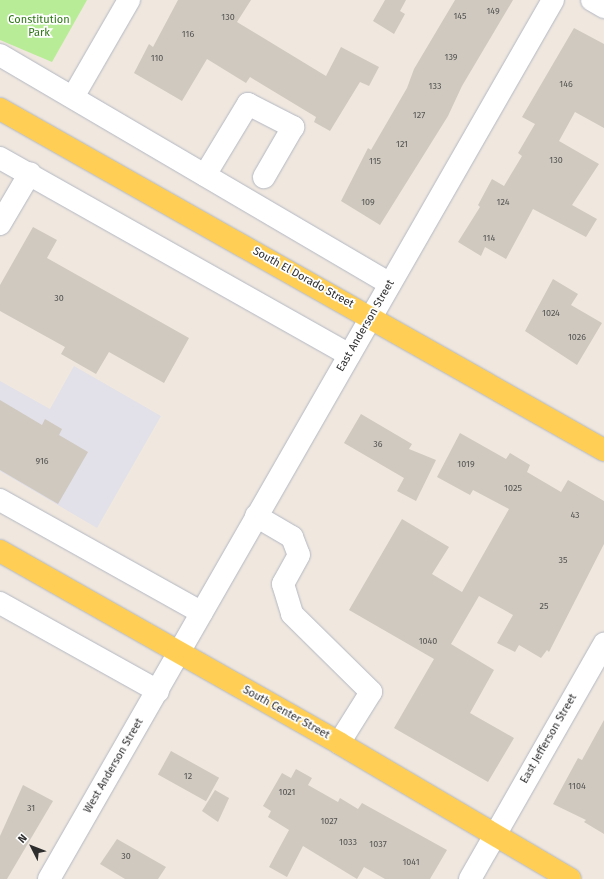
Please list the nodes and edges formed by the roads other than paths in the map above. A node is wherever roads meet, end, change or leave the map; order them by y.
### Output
1 (130, 0) edge
2 (553, 0) edge
3 (592, 0) edge
4 (604, 7) edge
5 (0, 55) edge
6 (73, 97) junction
7 (0, 109) edge
8 (0, 158) edge
9 (30, 173) junction
10 (204, 174) junction
11 (264, 177) dead end
12 (0, 224) edge
13 (390, 284) junction
14 (371, 317) junction
15 (349, 356) junction
16 (604, 450) edge
17 (0, 500) edge
18 (256, 516) junction
19 (0, 551) edge
20 (0, 603) edge
21 (202, 613) junction
22 (604, 644) edge
23 (179, 653) junction
24 (158, 691) junction
25 (339, 743) junction
26 (494, 835) junction
27 (49, 879) edge
28 (470, 879) edge
29 (570, 879) edge

1 - 6 street
2 - 13 street, East Anderson Street
3 - 4 street
5 - 6 street
6 - 10 street
7 - 14 main road, South El Dorado Street
8 - 9 street
9 - 12 street
9 - 15 street
10 - 11 street
10 - 13 street
13 - 14 street, East Anderson Street
14 - 15 street, East Anderson Street
14 - 16 main road, South El Dorado Street
15 - 18 street, East Anderson Street
17 - 21 street
18 - 21 street, East Anderson Street
18 - 25 street
19 - 23 main road, South Center Street
20 - 24 street
21 - 23 street, East Anderson Street
22 - 26 street, East Jefferson Street
23 - 24 street, West Anderson Street
23 - 25 main road, South Center Street
24 - 27 street, West Anderson Street
25 - 26 main road, South Center Street
26 - 28 street, East Jefferson Street
26 - 29 main road, South Center Street

